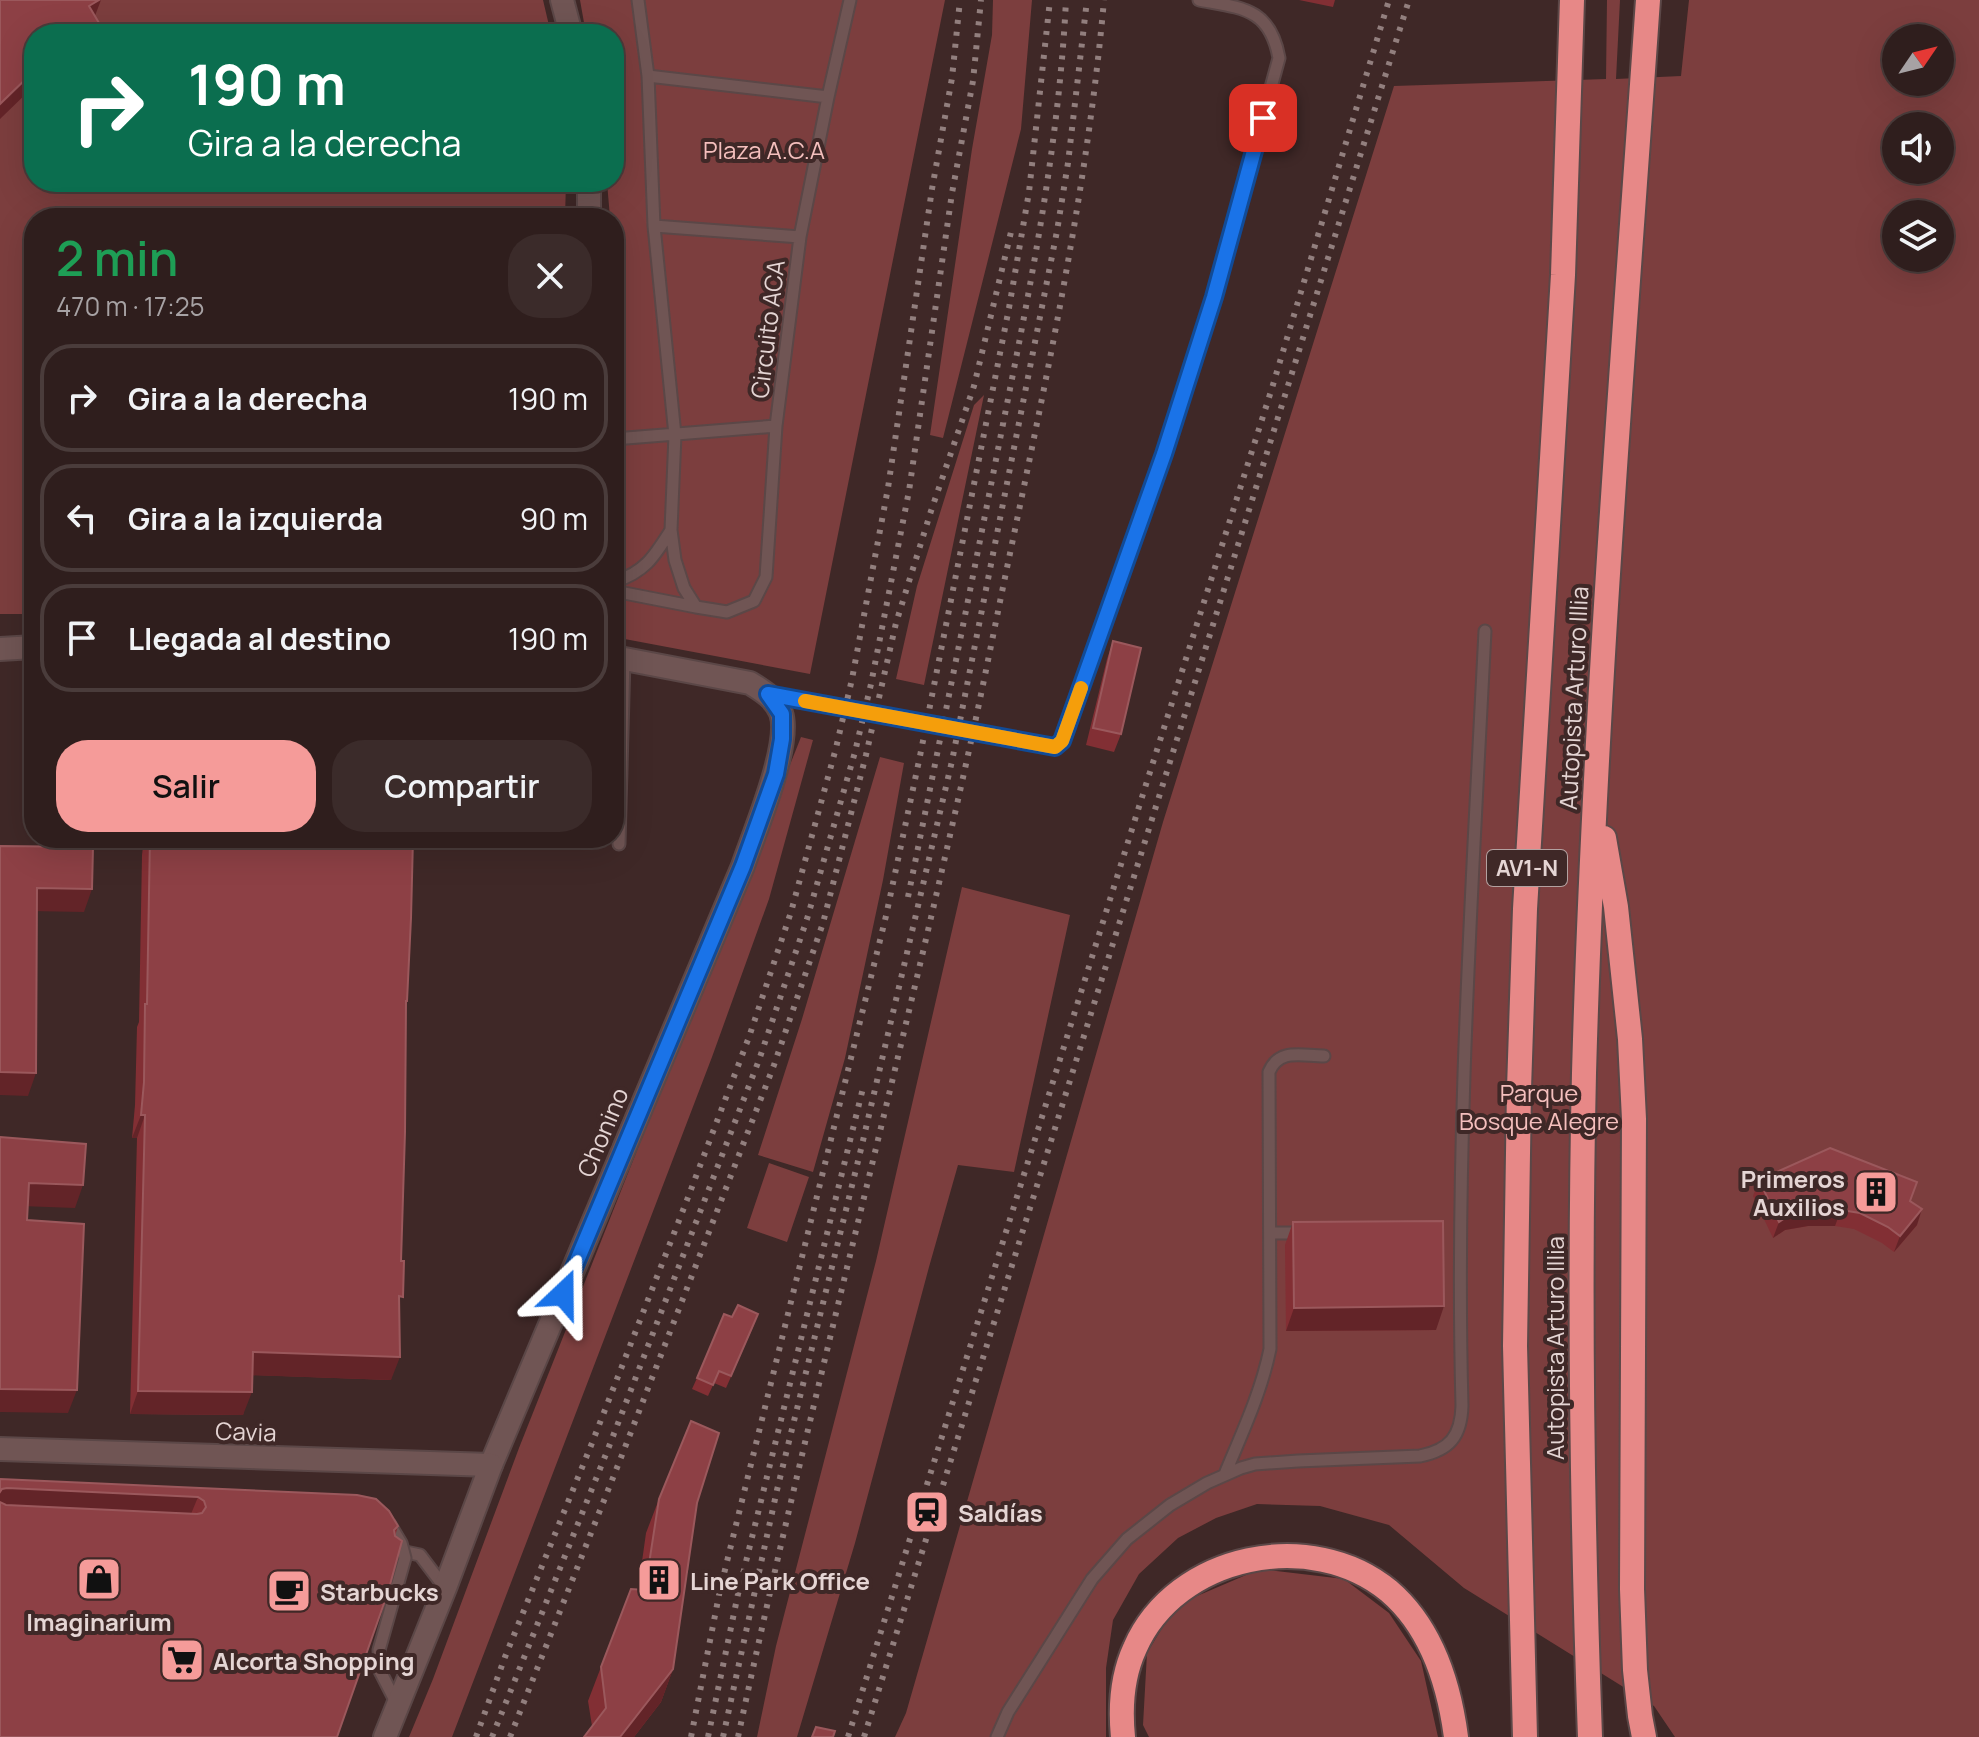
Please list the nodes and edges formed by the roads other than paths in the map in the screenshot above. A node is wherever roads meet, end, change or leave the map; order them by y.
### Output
1 (562, 0) edge
2 (638, 0) edge
3 (850, 0) edge
4 (1199, 0) edge
5 (1572, 0) edge
6 (1648, 0) edge
7 (1245, 4) edge
8 (568, 24) edge
9 (648, 76) junction
10 (828, 97) junction
11 (654, 226) junction
12 (800, 237) junction
13 (776, 426) junction
14 (675, 435) junction
15 (624, 438) edge
16 (671, 530) junction
17 (624, 579) edge
18 (624, 593) edge
19 (696, 607) junction
20 (1485, 631) dead end
21 (24, 648) edge
22 (0, 649) edge
23 (624, 659) edge
24 (768, 694) junction
25 (1595, 793) junction
26 (1324, 1056) dead end
27 (1270, 1233) junction
28 (1318, 1233) edge
29 (1444, 1233) edge
30 (1460, 1233) junction
31 (0, 1449) edge
32 (491, 1465) junction
33 (1225, 1474) junction
34 (386, 1519) edge
35 (396, 1550) edge
36 (445, 1588) junction
37 (398, 1706) junction
38 (385, 1737) edge
39 (997, 1737) edge
40 (1123, 1737) edge
41 (1456, 1737) edge
42 (1525, 1737) edge
43 (1590, 1737) edge
44 (1644, 1737) edge

1 - 8 street
2 - 9 lane
3 - 10 lane, Circuito ACA
4 - 7 lane
5 - 42 highway, Autopista Arturo Illia / AV1-N
6 - 25 highway, Autopista Arturo Illia / AV1-N
7 - 24 lane
9 - 10 lane
9 - 11 lane
10 - 12 lane, Circuito ACA
11 - 12 lane, Circuito ACA
11 - 14 lane
12 - 13 lane, Circuito ACA
13 - 14 lane, Circuito ACA
13 - 19 lane, Circuito ACA
14 - 15 lane, Circuito ACA
14 - 16 lane
16 - 17 lane
16 - 19 lane
18 - 19 lane, Circuito ACA
20 - 30 lane
21 - 22 street
23 - 24 street
24 - 32 street, Chonino
25 - 43 highway, Autopista Arturo Illia / AV1-N
25 - 44 highway
26 - 27 lane
27 - 28 lane
27 - 33 lane
29 - 30 lane
30 - 33 lane
31 - 32 street, Cavia
32 - 36 street, Chonino
33 - 39 lane
34 - 37 lane, bridge
35 - 36 lane
36 - 37 street, Chonino
37 - 38 street, Chonino
40 - 41 highway

